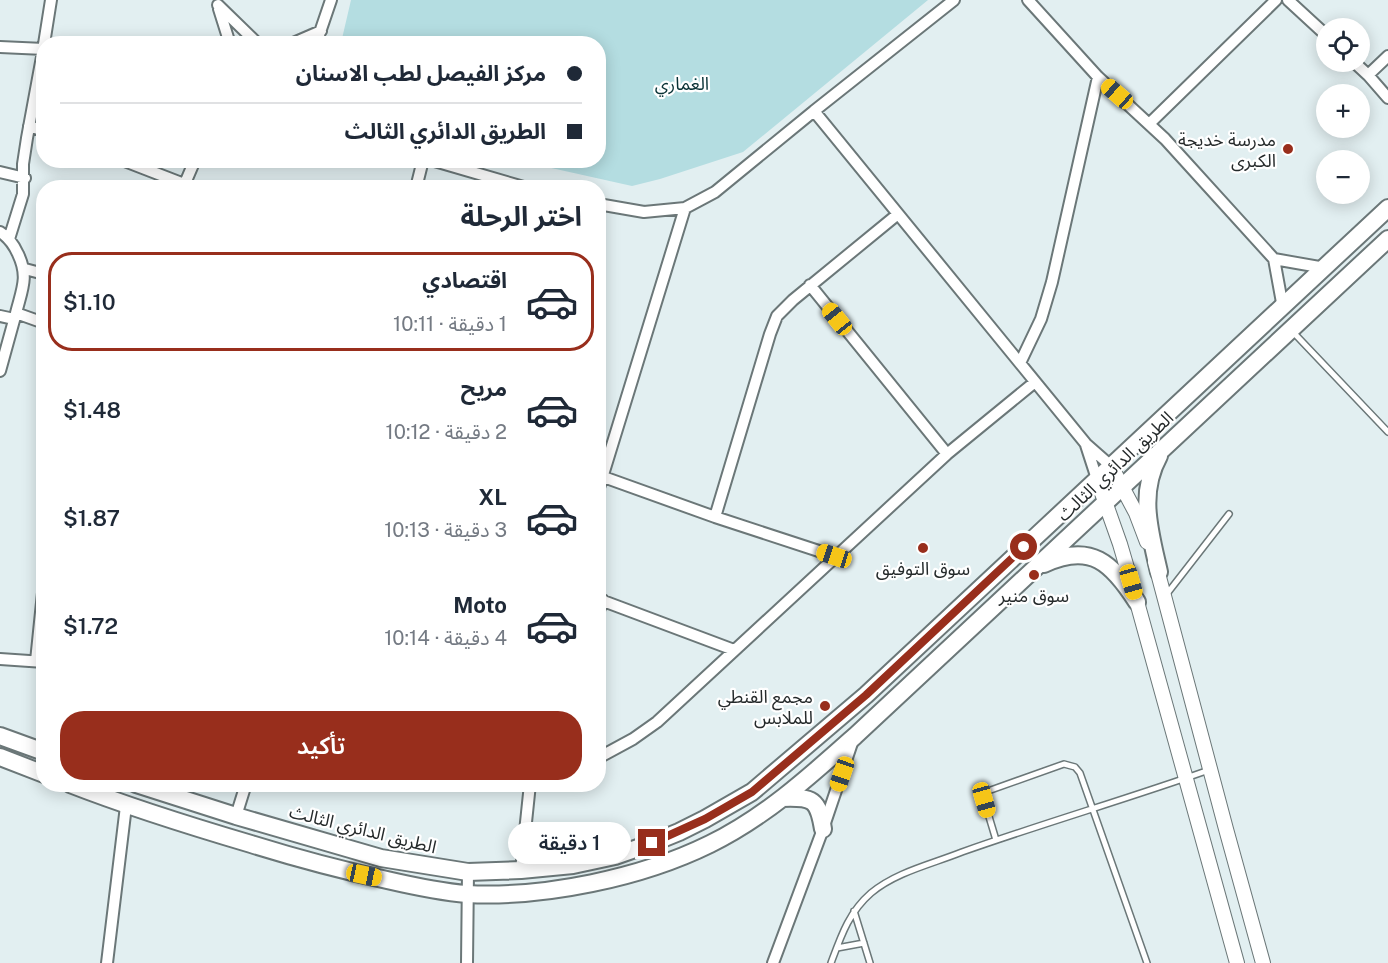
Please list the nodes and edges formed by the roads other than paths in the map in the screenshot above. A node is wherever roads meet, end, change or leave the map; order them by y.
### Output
1 (51, 0) edge
2 (332, 0) edge
3 (954, 0) edge
4 (1028, 0) edge
5 (1276, 0) edge
6 (1288, 0) edge
7 (217, 2) edge
8 (1316, 26) edge
9 (321, 31) junction
10 (46, 36) edge
11 (228, 36) edge
12 (250, 36) edge
13 (309, 36) edge
14 (319, 36) edge
15 (0, 47) edge
16 (36, 47) edge
17 (1388, 56) edge
18 (1365, 72) edge
19 (1368, 75) junction
20 (1098, 77) junction
21 (36, 89) edge
22 (1388, 98) edge
23 (814, 111) junction
24 (1150, 123) junction
25 (29, 126) junction
26 (36, 128) edge
27 (141, 168) edge
28 (459, 168) edge
29 (0, 172) edge
30 (25, 178) junction
31 (169, 180) edge
32 (500, 180) edge
33 (606, 205) edge
34 (686, 208) junction
35 (1388, 208) edge
36 (898, 214) junction
37 (4, 236) edge
38 (1388, 239) edge
39 (1274, 259) junction
40 (1325, 267) junction
41 (25, 269) junction
42 (36, 272) edge
43 (810, 285) junction
44 (1283, 308) junction
45 (0, 316) edge
46 (15, 316) junction
47 (36, 321) edge
48 (1291, 330) junction
49 (1020, 363) junction
50 (0, 371) edge
51 (1035, 382) junction
52 (1388, 432) edge
53 (1086, 444) junction
54 (1164, 448) junction
55 (947, 454) junction
56 (606, 460) edge
57 (1111, 466) junction
58 (606, 478) edge
59 (1096, 479) junction
60 (1123, 488) junction
61 (1105, 503) junction
62 (1229, 514) dead end
63 (715, 517) junction
64 (834, 556) junction
65 (1032, 569) junction
66 (1159, 572) junction
67 (1165, 596) junction
68 (606, 602) edge
69 (1137, 602) junction
70 (734, 650) junction
71 (0, 659) edge
72 (36, 662) edge
73 (0, 736) edge
74 (855, 736) junction
75 (36, 749) edge
76 (606, 754) edge
77 (0, 757) edge
78 (1210, 769) junction
79 (36, 771) edge
80 (1185, 778) junction
81 (90, 792) edge
82 (161, 792) edge
83 (244, 792) edge
84 (529, 792) edge
85 (783, 798) junction
86 (126, 806) junction
87 (1092, 809) junction
88 (236, 816) junction
89 (823, 829) junction
90 (996, 840) junction
91 (521, 870) junction
92 (468, 872) junction
93 (467, 894) junction
94 (854, 911) junction
95 (864, 943) junction
96 (837, 948) junction
97 (107, 963) edge
98 (467, 963) edge
99 (773, 963) edge
100 (831, 963) edge
101 (870, 963) edge
102 (1147, 963) edge
103 (1237, 963) edge
104 (1263, 963) edge

1 - 10 street
2 - 9 street
3 - 23 street
4 - 20 street
5 - 24 street
6 - 8 street
7 - 11 street
7 - 12 street
9 - 13 street
9 - 14 street
15 - 16 street
17 - 19 street
18 - 19 street
19 - 22 street
20 - 24 street
20 - 49 street
21 - 25 street
23 - 34 street
23 - 36 street
24 - 39 street
25 - 26 street
25 - 30 street
27 - 31 street
28 - 32 street
29 - 30 street
30 - 37 street
33 - 34 street
34 - 56 street
35 - 40 main road, الطريق الدائري الثالث
36 - 43 street
36 - 49 street
37 - 41 street
38 - 48 main road, الطريق الدائري الثالث
39 - 40 street
39 - 44 street
40 - 44 main road, الطريق الدائري الثالث
41 - 42 street
41 - 46 street
43 - 55 street
43 - 63 street
44 - 57 main road, الطريق الدائري الثالث
45 - 46 street
46 - 47 street
46 - 50 street
48 - 52 lane
48 - 54 main road, الطريق الدائري الثالث
49 - 51 street
51 - 53 street
51 - 55 street
53 - 57 street
53 - 59 street
54 - 60 main road, الطريق الدائري الثالث
54 - 66 main road
55 - 64 street
57 - 59 main road, الطريق الدائري الثالث
57 - 60 street
58 - 63 street
59 - 61 street
59 - 91 main road, الطريق الدائري الثالث
60 - 61 main road, الطريق الدائري الثالث
60 - 66 street
61 - 65 main road, الطريق الدائري الثالث
61 - 69 street
62 - 67 lane
63 - 64 street
64 - 70 street
65 - 69 main road
65 - 74 main road, الطريق الدائري الثالث
66 - 67 street
67 - 78 street
68 - 70 street
69 - 80 street
70 - 76 street
71 - 72 street
73 - 75 main road
74 - 85 main road, الطريق الدائري الثالث
74 - 89 street
77 - 79 main road
78 - 80 lane
78 - 104 street
80 - 87 lane
80 - 103 street
81 - 86 main road, الطريق الدائري الثالث
82 - 88 main road, الطريق الدائري الثالث
83 - 88 street
84 - 91 street
85 - 89 main road
85 - 93 main road, الطريق الدائري الثالث
86 - 93 main road, الطريق الدائري الثالث
86 - 97 street
87 - 90 lane
87 - 90 lane
87 - 102 lane
88 - 92 main road, الطريق الدائري الثالث
89 - 99 street
90 - 94 lane
91 - 92 main road, الطريق الدائري الثالث
92 - 93 street
93 - 98 street
94 - 95 lane
94 - 96 lane
95 - 96 lane
95 - 101 lane
96 - 100 lane

